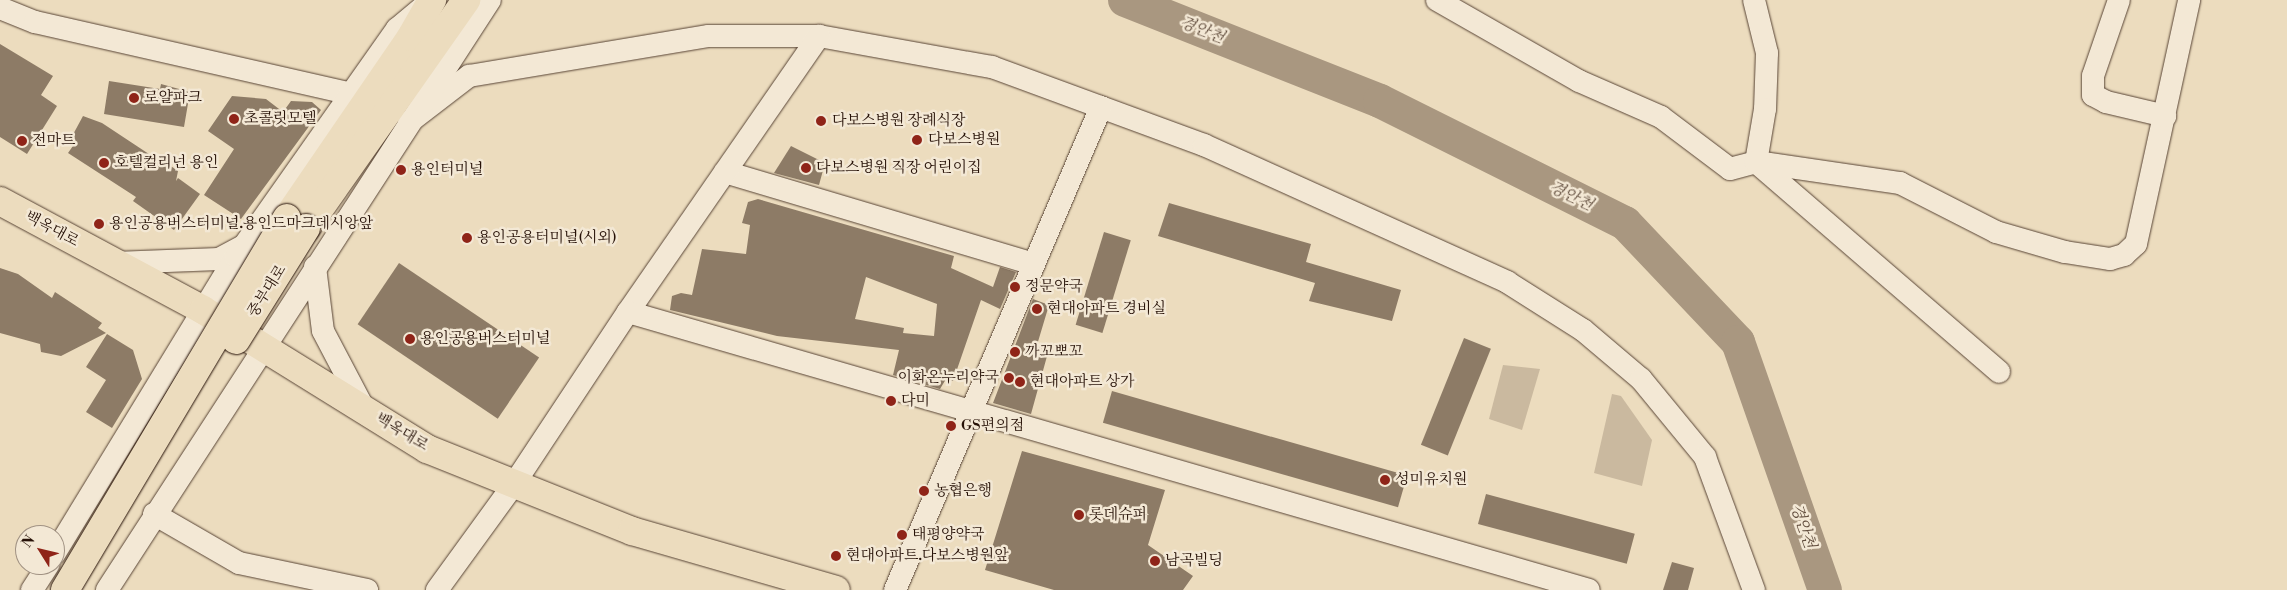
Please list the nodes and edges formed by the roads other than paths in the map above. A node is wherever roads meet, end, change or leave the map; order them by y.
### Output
1 (431, 0) edge
2 (466, 0) edge
3 (490, 0) edge
4 (1437, 0) edge
5 (1754, 0) edge
6 (2119, 0) edge
7 (2189, 0) edge
8 (0, 8) edge
9 (819, 36) junction
10 (431, 66) junction
11 (380, 68) junction
12 (352, 94) junction
13 (1101, 107) junction
14 (2165, 116) junction
15 (409, 122) junction
16 (1756, 162) junction
17 (725, 172) junction
18 (0, 201) edge
19 (296, 223) junction
20 (244, 245) junction
21 (115, 263) junction
22 (1034, 264) junction
23 (315, 267) junction
24 (203, 310) junction
25 (628, 312) junction
26 (263, 346) junction
27 (1999, 372) dead end
28 (364, 408) junction
29 (970, 413) junction
30 (514, 484) junction
31 (154, 514) junction
32 (65, 537) edge
33 (42, 575) edge
34 (1587, 589) edge
35 (32, 590) edge
36 (65, 590) edge
37 (81, 590) edge
38 (107, 590) edge
39 (367, 590) edge
40 (437, 590) edge
41 (836, 590) edge
42 (895, 590) edge
43 (1754, 590) edge

1 - 11 main road, 중부대로
2 - 10 main road, 중부대로
3 - 10 street
4 - 16 street
5 - 16 street
6 - 14 street
7 - 14 street
8 - 12 street
9 - 13 street
9 - 15 street
9 - 17 street
10 - 15 street
10 - 19 main road, 중부대로
11 - 12 street
11 - 19 main road, 중부대로
12 - 20 street
13 - 22 street
13 - 43 street
14 - 16 street
15 - 23 street
16 - 27 street
17 - 22 street
17 - 25 street
18 - 21 main road, 백옥대로
19 - 36 main road, 중부대로, bridge
19 - 37 main road, 중부대로, bridge
20 - 21 street
20 - 24 street
21 - 24 main road, 백옥대로
22 - 29 street
23 - 26 street
23 - 28 street
24 - 26 main road, 백옥대로
24 - 32 street
25 - 29 street
25 - 30 street
26 - 28 main road, 백옥대로
26 - 31 street
28 - 30 main road, 백옥대로
29 - 34 street
29 - 42 street
30 - 40 street
30 - 41 main road, 백옥대로
31 - 38 street
31 - 39 street
33 - 35 street

